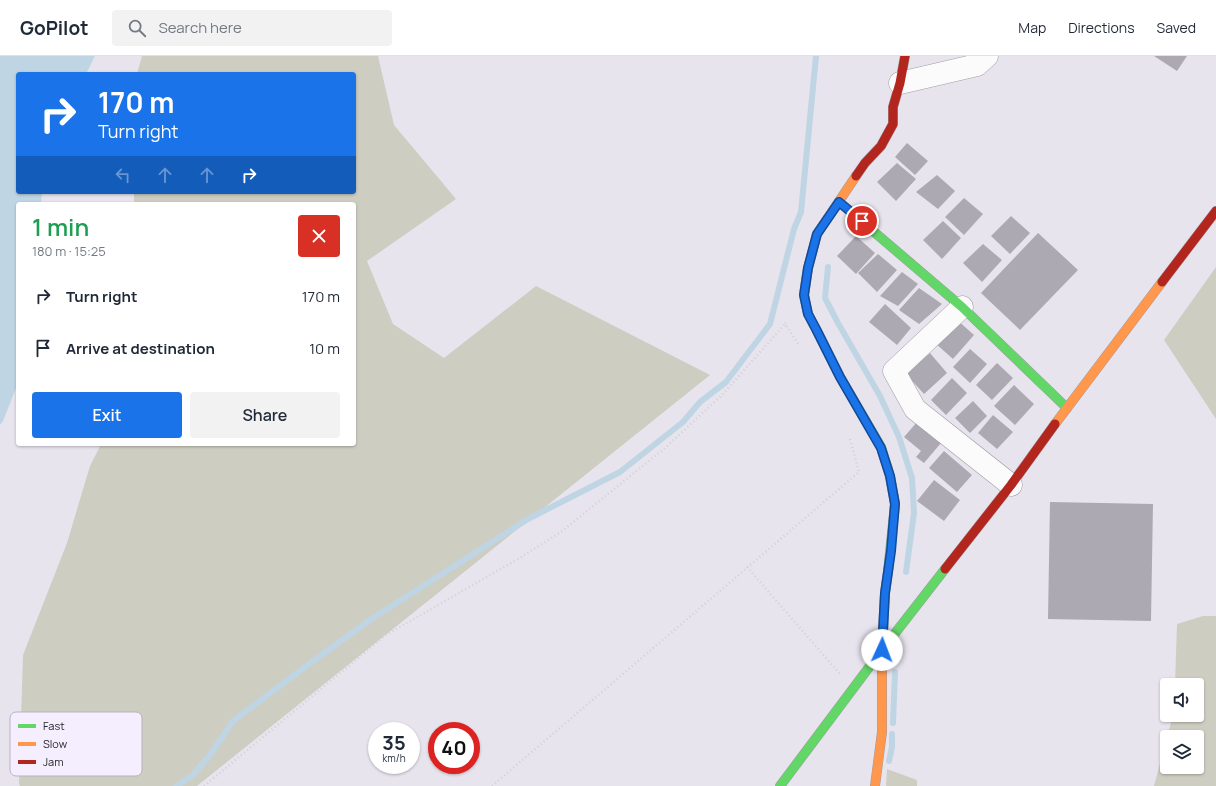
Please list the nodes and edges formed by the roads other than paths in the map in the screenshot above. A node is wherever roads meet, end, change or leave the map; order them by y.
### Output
1 (905, 56) edge
2 (987, 56) edge
3 (900, 83) junction
4 (839, 202) junction
5 (1216, 211) edge
6 (962, 306) junction
7 (1066, 408) junction
8 (1011, 485) junction
9 (882, 650) junction
10 (780, 786) edge
11 (875, 786) edge

1 - 3 street
2 - 3 street
3 - 4 street
4 - 6 street
4 - 9 street
5 - 7 street
6 - 7 street
6 - 8 street
7 - 8 street
8 - 9 street
9 - 10 street
9 - 11 street

